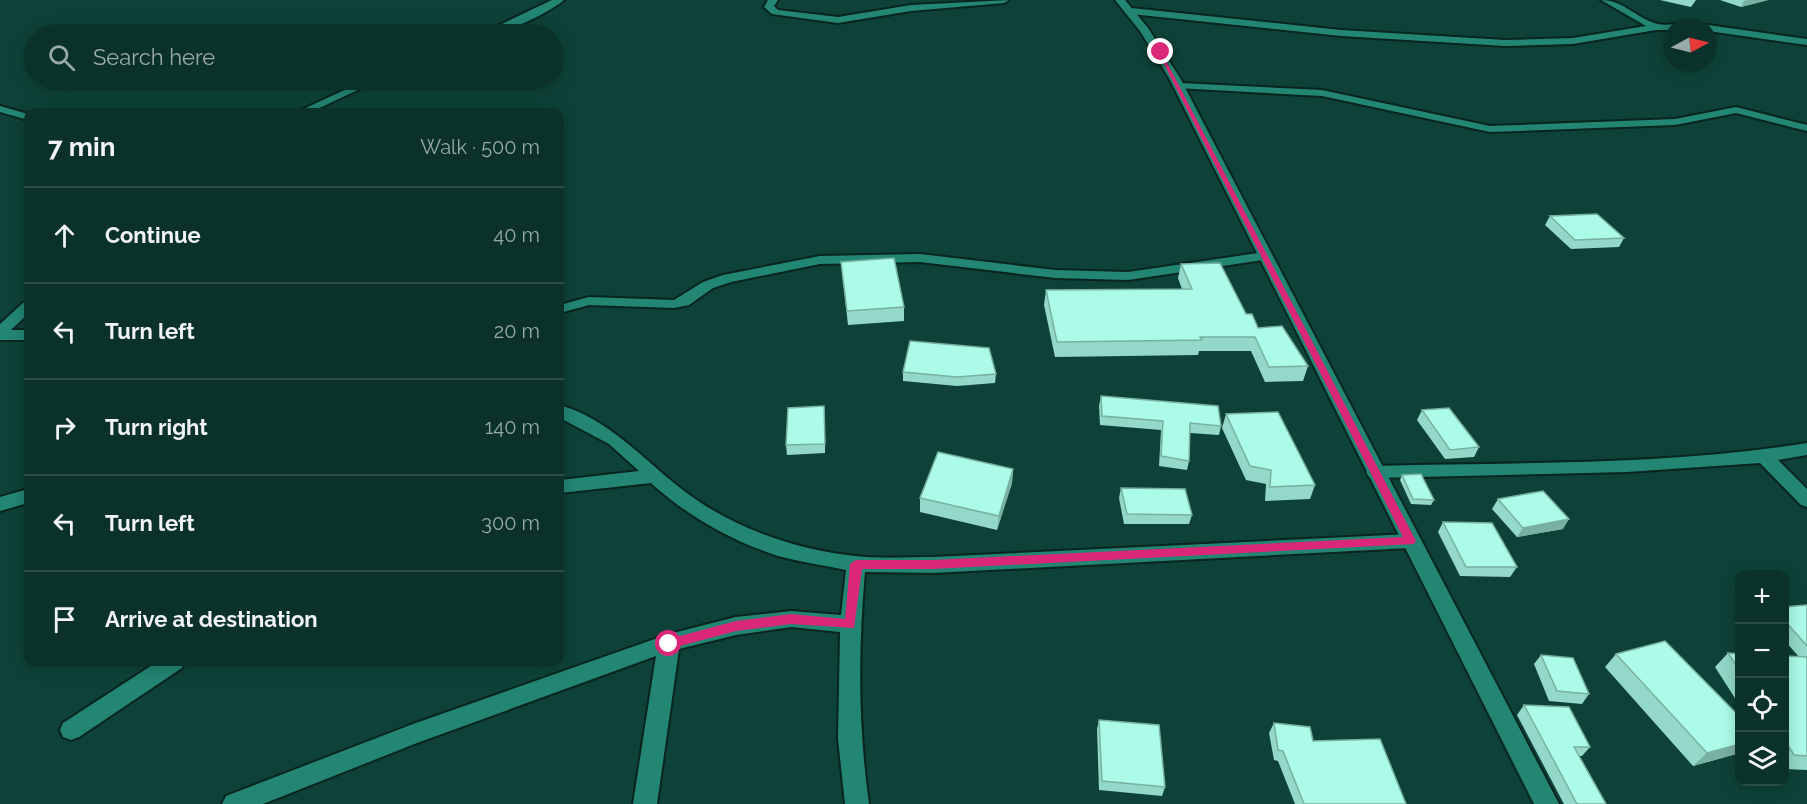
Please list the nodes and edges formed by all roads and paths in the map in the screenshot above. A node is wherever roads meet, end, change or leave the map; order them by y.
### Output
1 (559, 0) edge
2 (773, 0) edge
3 (1004, 0) edge
4 (1606, 0) edge
5 (1125, 6) edge
6 (514, 24) edge
7 (1656, 27) junction
8 (1663, 27) edge
9 (1717, 29) edge
10 (1807, 42) edge
11 (1180, 86) junction
12 (352, 90) edge
13 (312, 108) edge
14 (0, 109) edge
15 (24, 116) edge
16 (1807, 128) edge
17 (1265, 256) junction
18 (564, 308) edge
19 (24, 310) edge
20 (0, 333) edge
21 (24, 335) edge
22 (564, 413) edge
23 (1807, 449) edge
24 (1764, 456) junction
25 (1375, 472) junction
26 (655, 476) junction
27 (564, 487) edge
28 (24, 497) edge
29 (1807, 500) edge
30 (0, 504) edge
31 (1410, 541) junction
32 (856, 564) junction
33 (850, 624) junction
34 (669, 644) junction
35 (168, 666) edge
36 (71, 730) dead end
37 (234, 804) edge
38 (645, 804) edge
39 (857, 804) edge
40 (1547, 804) edge

1 - 6 street
2 - 3 street
4 - 7 street
5 - 7 street
5 - 11 street
7 - 8 street
9 - 10 street
11 - 16 street
11 - 17 street
12 - 13 street
14 - 15 street
17 - 18 street
17 - 25 street
19 - 20 street
20 - 21 street
22 - 26 street
23 - 24 street
24 - 25 street
24 - 29 street
25 - 31 street
26 - 27 street
26 - 32 street
28 - 30 street
31 - 32 street
31 - 40 street
32 - 33 street
33 - 34 street
33 - 39 street
34 - 37 street
34 - 38 street
35 - 36 street

